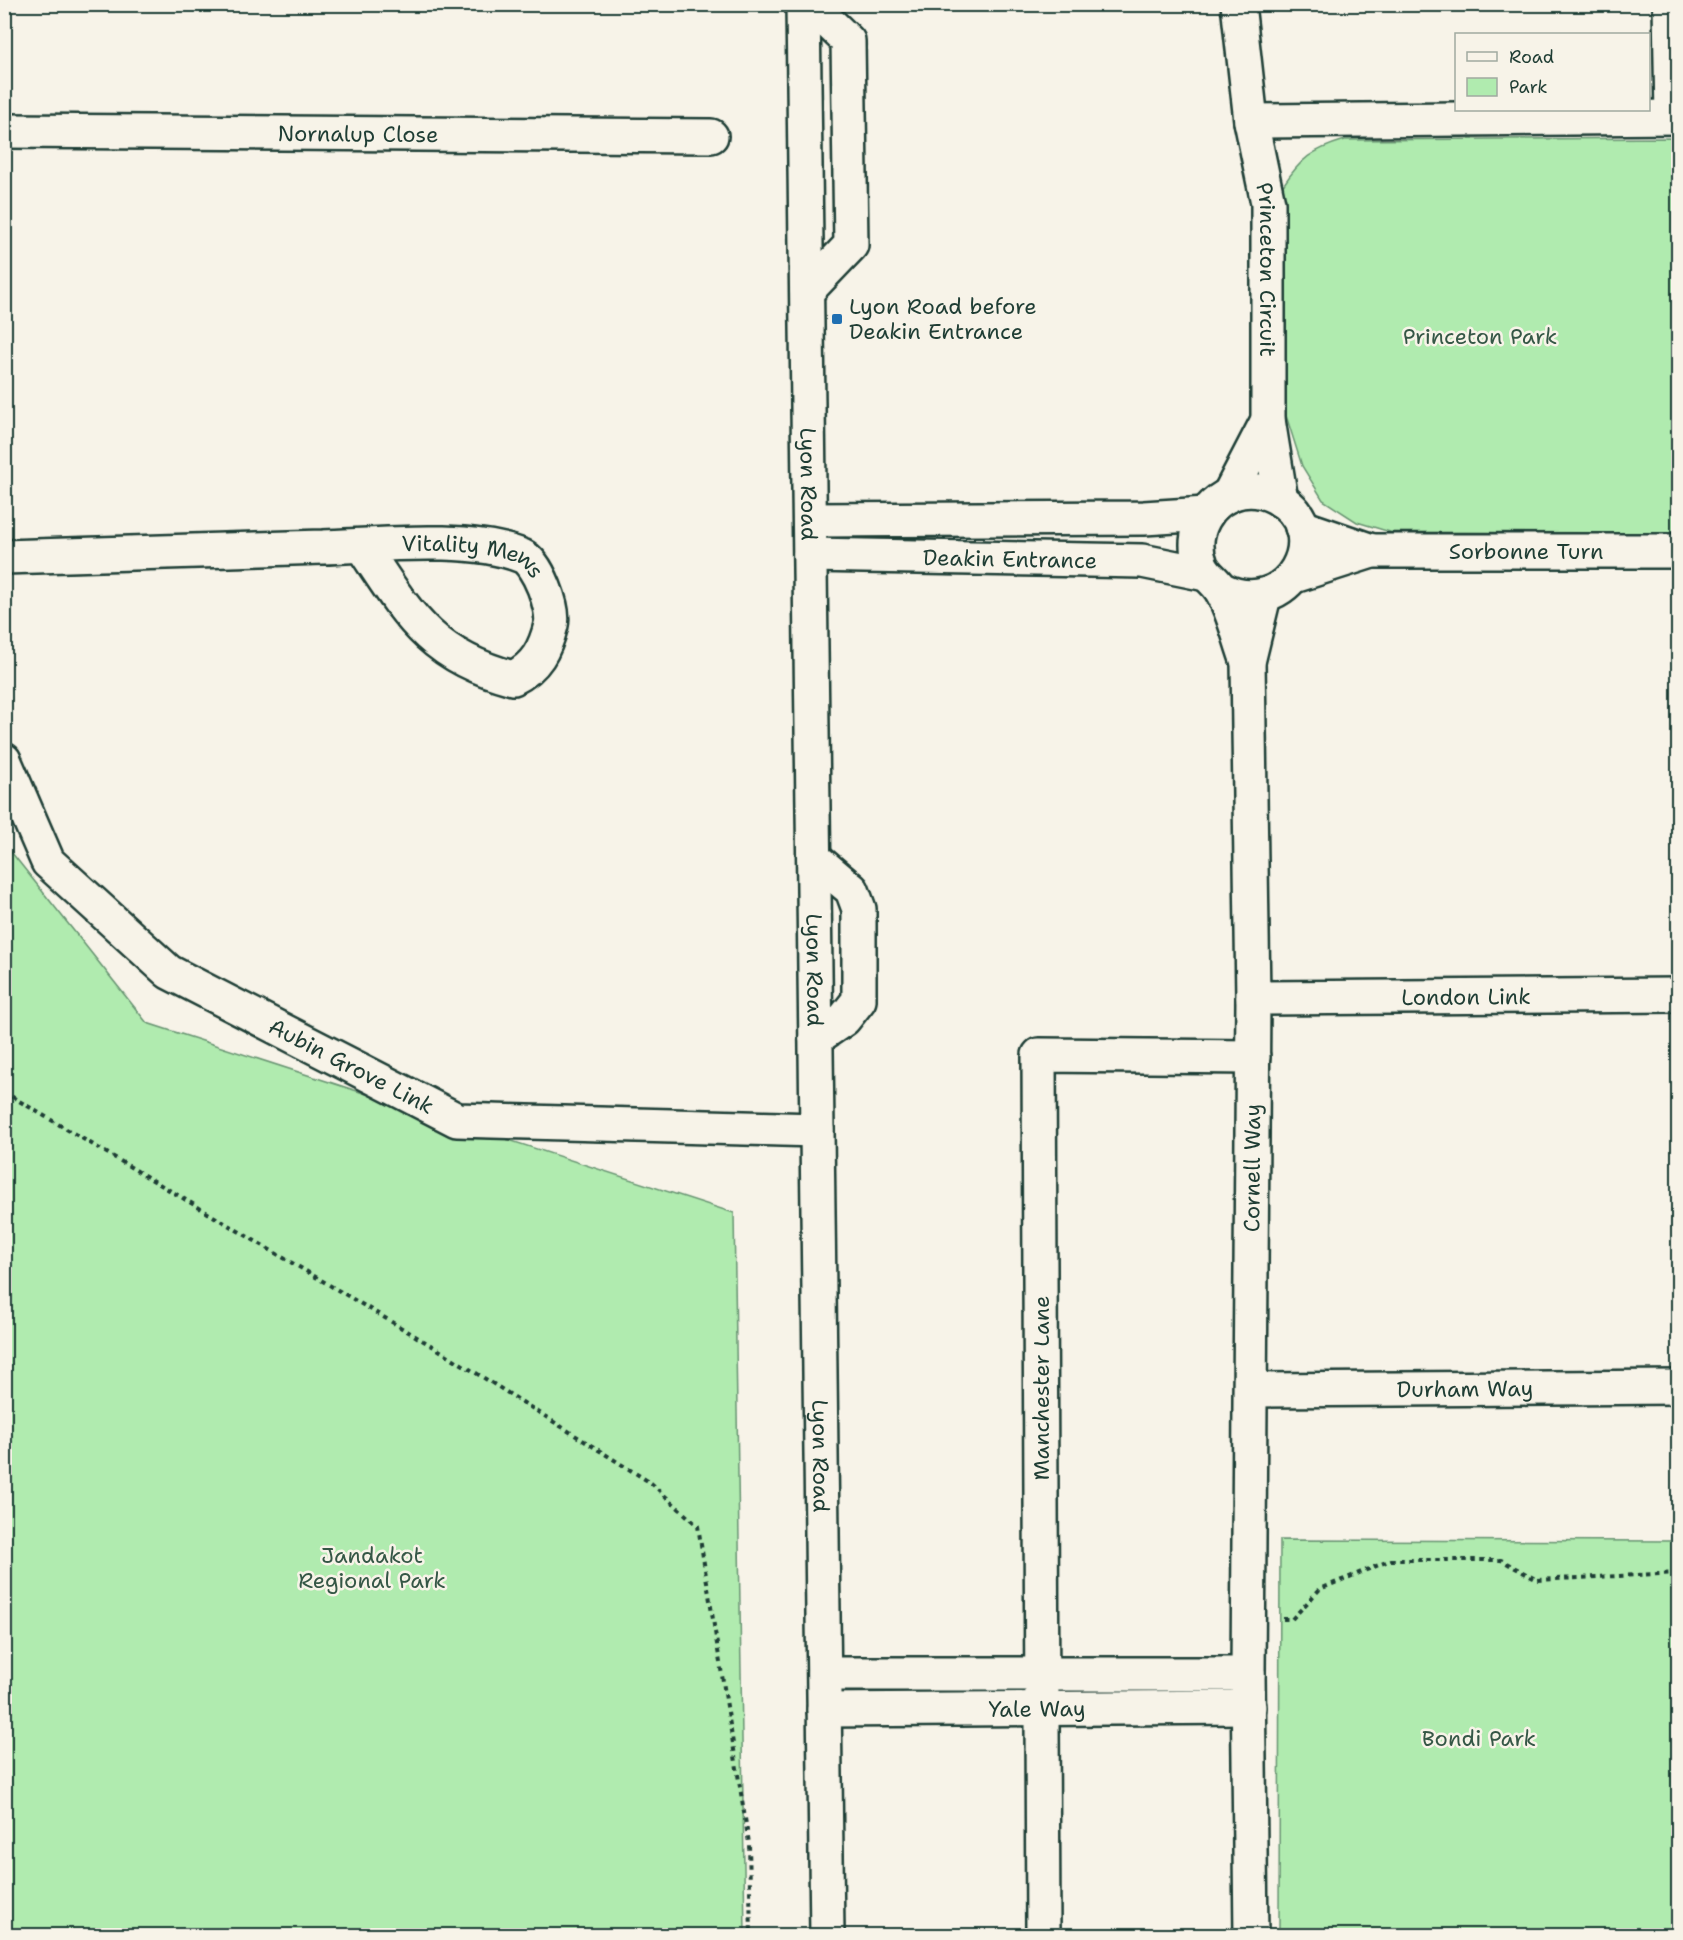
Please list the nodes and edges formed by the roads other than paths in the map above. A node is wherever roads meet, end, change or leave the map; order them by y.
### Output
1 (803, 4) edge
2 (810, 4) edge
3 (1238, 4) edge
4 (1670, 4) edge
5 (1675, 117) edge
6 (1251, 121) junction
7 (4, 131) edge
8 (711, 136) dead end
9 (807, 291) junction
10 (1268, 420) junction
11 (1281, 500) junction
12 (1217, 505) junction
13 (811, 520) junction
14 (1302, 527) junction
15 (362, 546) junction
16 (1678, 550) edge
17 (1372, 551) junction
18 (810, 555) junction
19 (4, 557) edge
20 (1294, 576) junction
21 (1213, 581) junction
22 (1264, 596) junction
23 (1248, 662) junction
24 (4, 760) edge
25 (814, 858) junction
26 (1678, 995) edge
27 (1253, 998) junction
28 (816, 1038) junction
29 (1253, 1056) junction
30 (817, 1130) junction
31 (1678, 1387) edge
32 (1252, 1390) junction
33 (824, 1674) junction
34 (1248, 1674) junction
35 (1042, 1675) junction
36 (1249, 1707) junction
37 (1042, 1708) junction
38 (824, 1710) junction
39 (826, 1935) edge
40 (1043, 1935) edge
41 (1251, 1935) edge

1 - 9 street, Lyon Road
2 - 9 street
3 - 6 street, Princeton Circuit
4 - 5 street
5 - 6 street
6 - 10 street, Princeton Circuit
7 - 8 street, Nornalup Close
9 - 13 street, Lyon Road
10 - 11 street, Princeton Circuit
10 - 12 street, Princeton Circuit
11 - 12 street
11 - 14 street
12 - 13 street, Deakin Entrance
12 - 21 street
13 - 18 street, Lyon Road
14 - 17 street, Sorbonne Turn
14 - 20 street
15 - 15 street, Vitality Mews
15 - 19 street, Vitality Mews
16 - 17 street, Sorbonne Turn
17 - 20 street, Sorbonne Turn
18 - 21 street, Deakin Entrance
18 - 25 street, Lyon Road
20 - 22 street
21 - 22 street
21 - 23 street, Cornell Way
22 - 23 street, Cornell Way
23 - 27 street, Cornell Way
24 - 30 street, Aubin Grove Link
25 - 28 street, Lyon Road
25 - 28 street
26 - 27 street, London Link
27 - 29 street, Cornell Way
28 - 30 street, Lyon Road
29 - 32 street, Cornell Way
29 - 35 street, Manchester Lane
30 - 33 street, Lyon Road
31 - 32 street, Durham Way
32 - 34 street, Cornell Way
33 - 35 street, Yale Way
33 - 38 street, Lyon Road
34 - 35 street, Yale Way
34 - 36 street, Cornell Way
35 - 37 street, Manchester Lane
36 - 37 street, Yale Way
36 - 41 street, Cornell Way
37 - 38 street, Yale Way
37 - 40 street, Manchester Lane
38 - 39 street, Lyon Road

